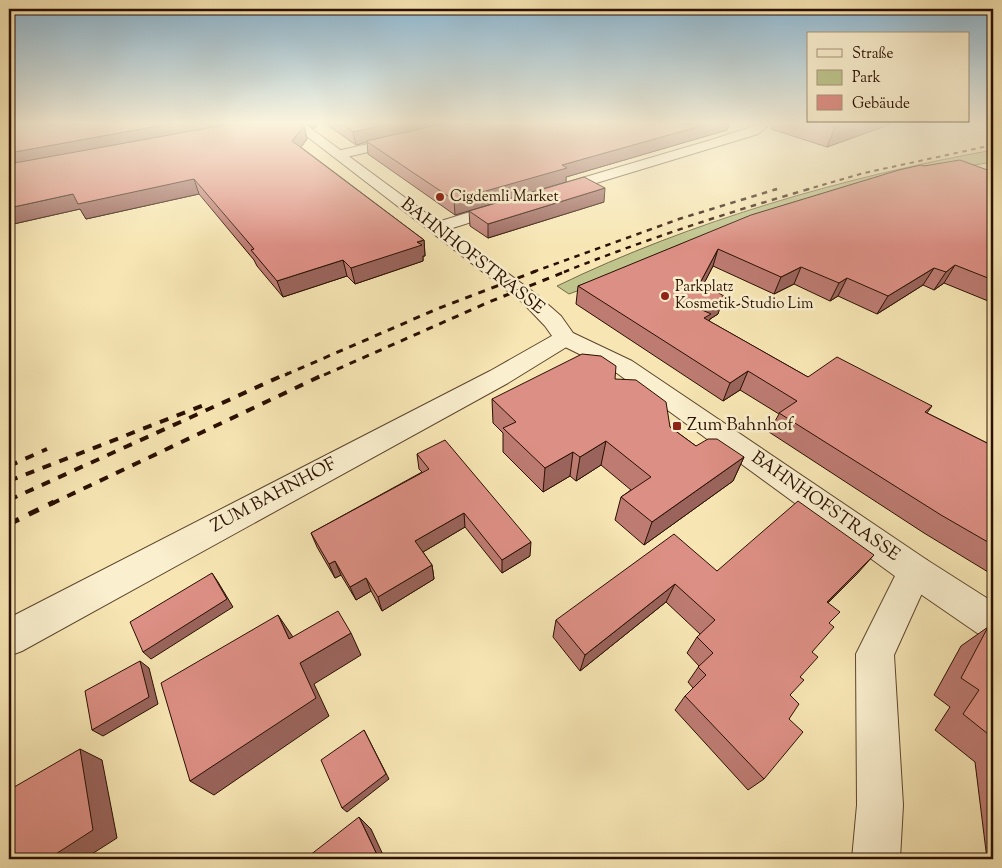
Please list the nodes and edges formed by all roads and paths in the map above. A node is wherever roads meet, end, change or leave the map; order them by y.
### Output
1 (351, 165) edge
2 (645, 165) edge
3 (537, 197) edge
4 (519, 202) edge
5 (437, 228) junction
6 (565, 338) junction
7 (915, 571) junction
8 (993, 624) edge
9 (9, 638) edge
10 (876, 859) edge

1 - 5 street, BAHNHOFSTRASSE
2 - 3 street
4 - 5 street
5 - 6 street, BAHNHOFSTRASSE
6 - 7 street, BAHNHOFSTRASSE
6 - 9 street, ZUM BAHNHOF
7 - 8 street, BAHNHOFSTRASSE
7 - 10 street

